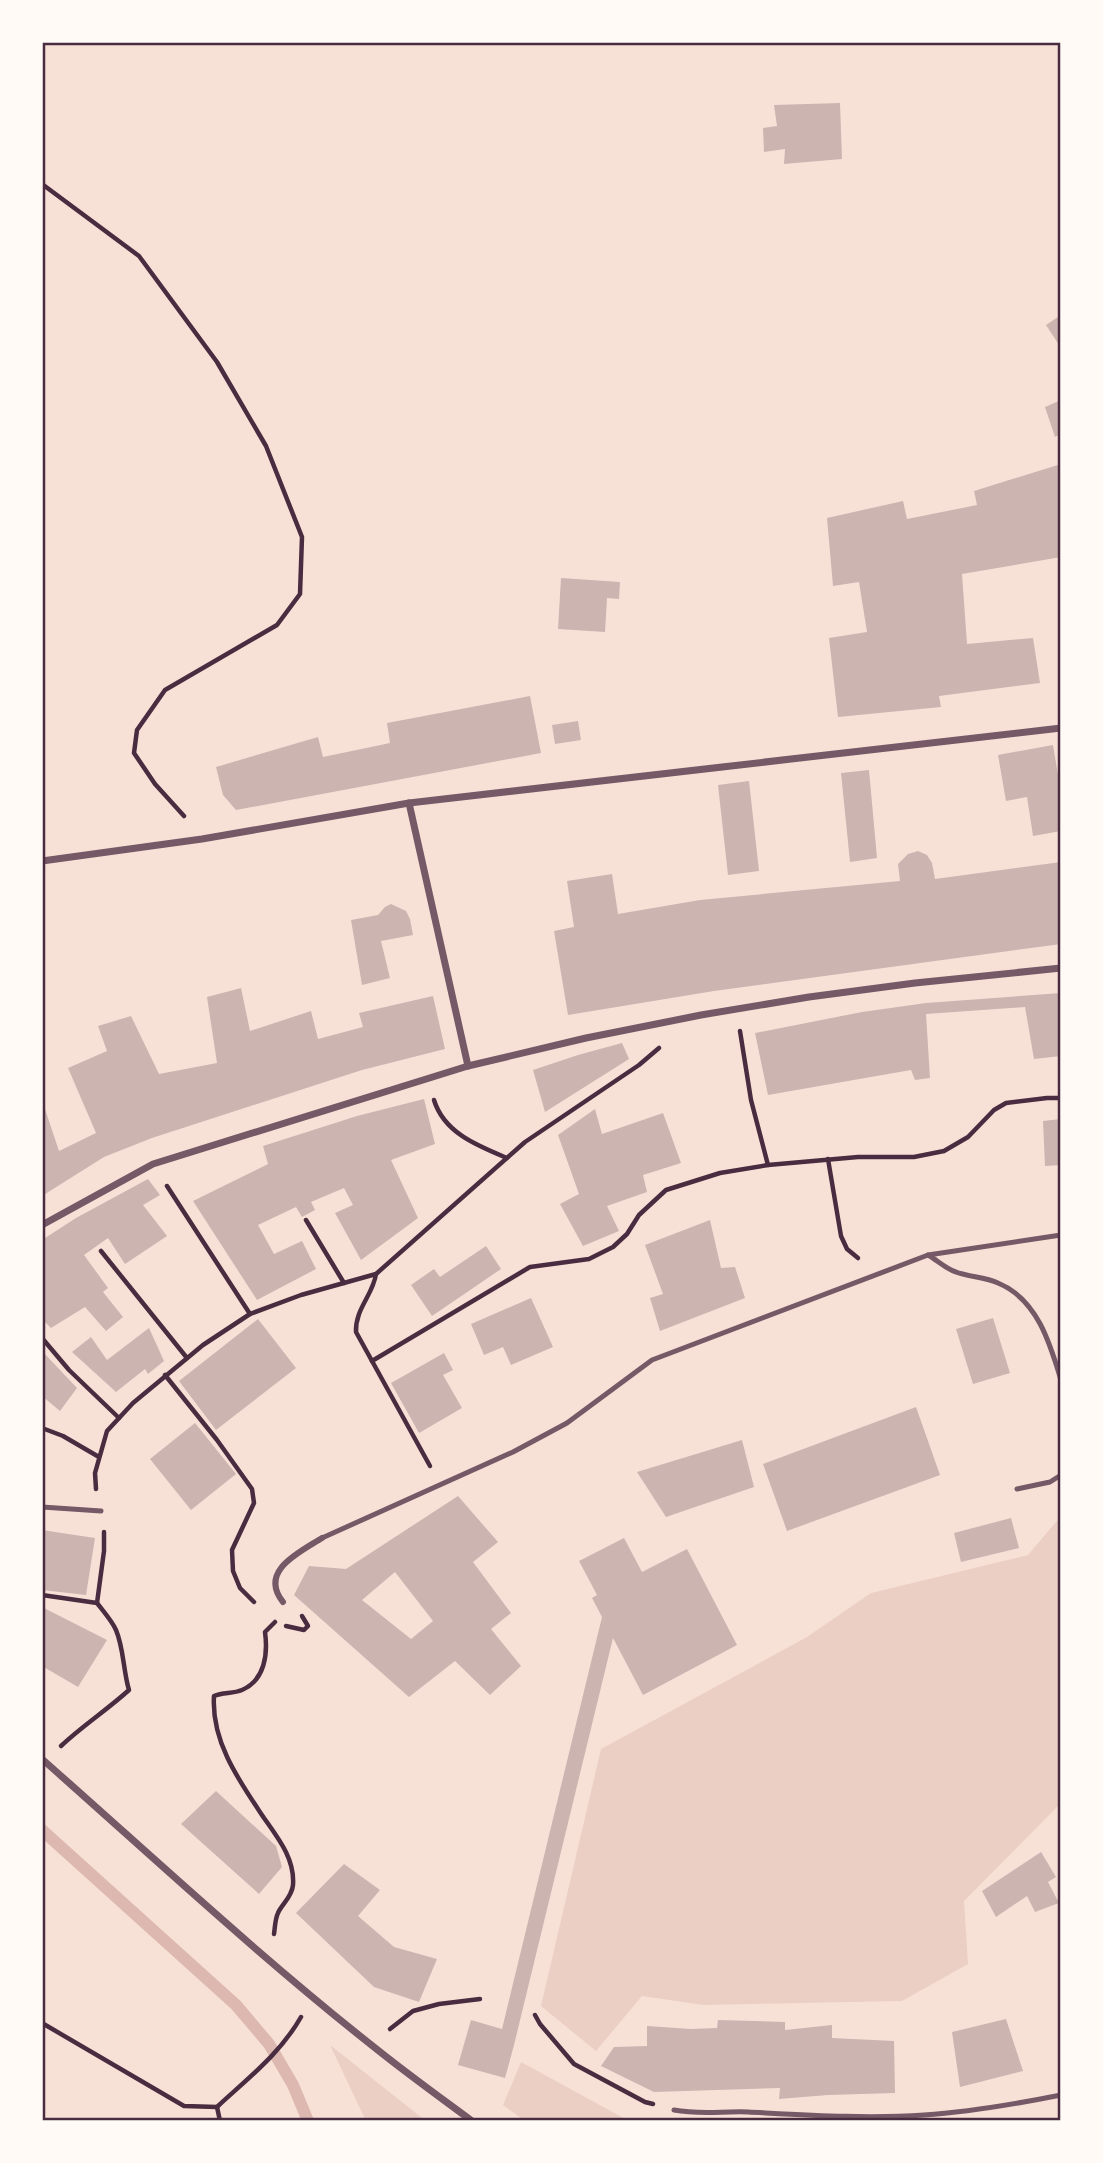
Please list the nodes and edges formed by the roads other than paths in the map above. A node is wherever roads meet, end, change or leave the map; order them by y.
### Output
1 (1061, 728) edge
2 (409, 803) junction
3 (42, 860) edge
4 (1061, 968) edge
5 (468, 1066) junction
6 (42, 1225) edge
7 (1061, 1235) edge
8 (928, 1255) junction
9 (1061, 1380) edge
10 (1061, 1475) edge
11 (1017, 1489) dead end
12 (42, 1507) edge
13 (101, 1511) road end
14 (322, 1538) joint
15 (283, 1602) dead end
16 (42, 1759) edge
17 (1061, 2095) edge
18 (674, 2110) road end
19 (472, 2121) edge

1 - 2 street
2 - 3 street
2 - 5 street
4 - 5 street
5 - 6 street
7 - 8 lane
8 - 9 lane
8 - 14 lane
10 - 11 lane
12 - 13 lane
14 - 15 street
16 - 19 street
17 - 18 lane

